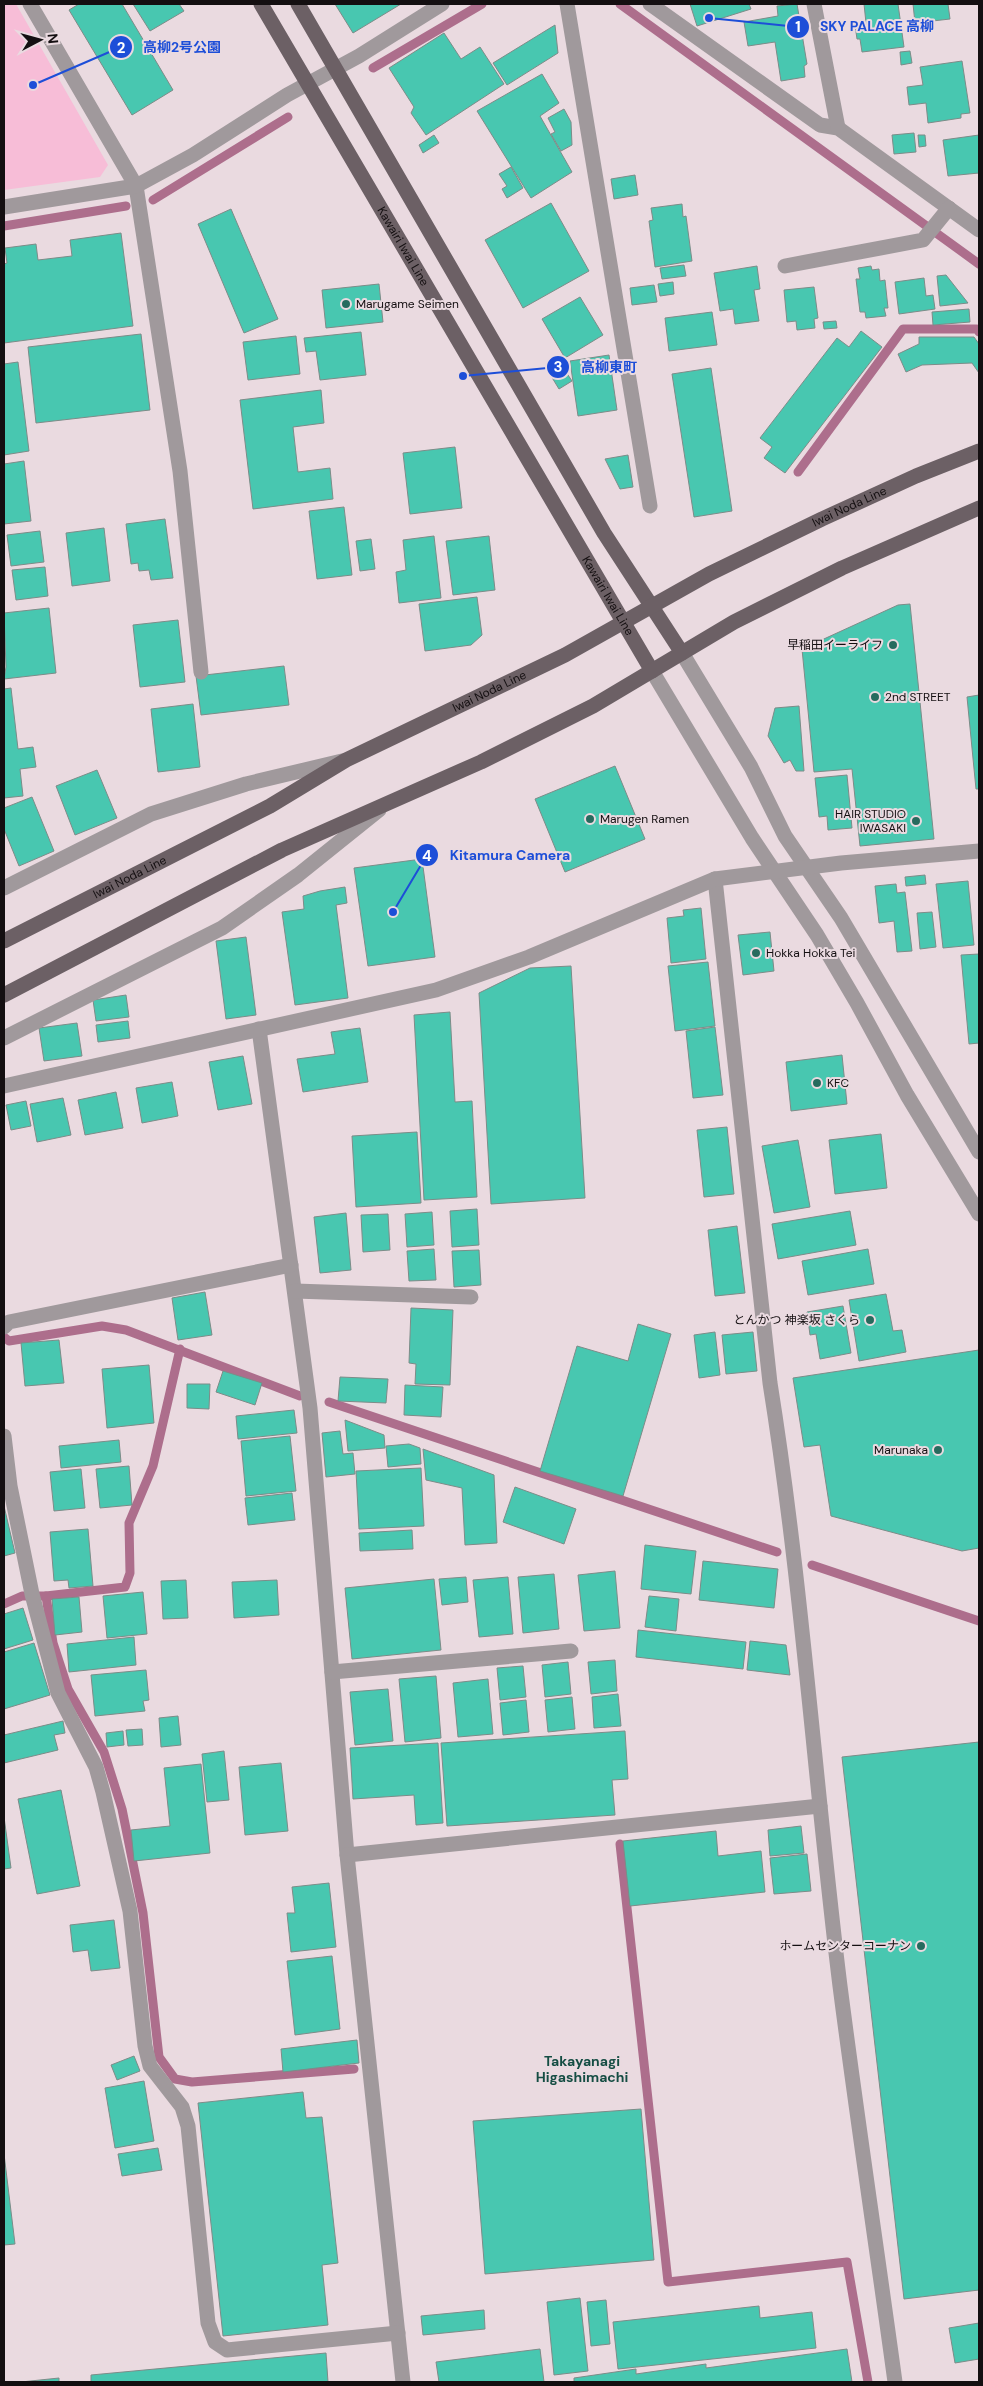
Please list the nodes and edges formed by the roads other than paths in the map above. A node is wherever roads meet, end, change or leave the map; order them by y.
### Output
1 (30, 4) edge
2 (261, 4) edge
3 (298, 4) edge
4 (442, 4) edge
5 (567, 4) edge
6 (650, 4) edge
7 (814, 4) edge
8 (336, 68) junction
9 (309, 84) junction
10 (838, 128) junction
11 (136, 186) junction
12 (4, 207) edge
13 (949, 208) junction
14 (979, 230) edge
15 (785, 266) dead end
16 (979, 451) edge
17 (650, 506) dead end
18 (979, 508) edge
19 (652, 607) junction
20 (623, 623) junction
21 (682, 654) junction
22 (652, 671) junction
23 (201, 672) dead end
24 (346, 760) junction
25 (384, 806) junction
26 (979, 851) edge
27 (807, 868) junction
28 (775, 872) junction
29 (716, 879) junction
30 (4, 888) edge
31 (4, 941) edge
32 (4, 995) edge
33 (259, 1029) junction
34 (4, 1038) edge
35 (4, 1086) edge
36 (979, 1152) edge
37 (979, 1214) edge
38 (291, 1265) junction
39 (294, 1292) junction
40 (471, 1297) dead end
41 (4, 1327) edge
42 (4, 1436) edge
43 (7, 1487) edge
44 (570, 1652) dead end
45 (332, 1672) junction
46 (820, 1806) junction
47 (347, 1855) junction
48 (398, 2333) junction
49 (403, 2382) edge
50 (895, 2382) edge

1 - 11 street
2 - 9 main road, Kawairi Iwai Line
3 - 8 main road
4 - 8 street
5 - 17 street
6 - 10 street
7 - 10 street
8 - 9 street
8 - 19 main road
9 - 11 street
9 - 20 main road, Kawairi Iwai Line
10 - 13 street
11 - 12 street
11 - 23 street
13 - 14 street
13 - 15 street
16 - 19 main road, Iwai Noda Line
18 - 21 main road
19 - 20 main road, Iwai Noda Line
19 - 21 main road
20 - 22 main road, Kawairi Iwai Line
20 - 24 main road, Iwai Noda Line
21 - 22 main road
21 - 27 street
22 - 25 main road
22 - 28 street
24 - 30 street
24 - 31 main road, Iwai Noda Line
25 - 32 main road
25 - 34 street
26 - 27 street
27 - 28 street
27 - 36 street
28 - 29 street
28 - 37 street
29 - 33 street
29 - 46 street
33 - 35 street
33 - 38 street
38 - 39 street
38 - 41 street
39 - 40 street
39 - 45 street
42 - 43 street
43 - 48 street
44 - 45 street
45 - 47 street
46 - 47 street
46 - 50 street
47 - 48 street
48 - 49 street

